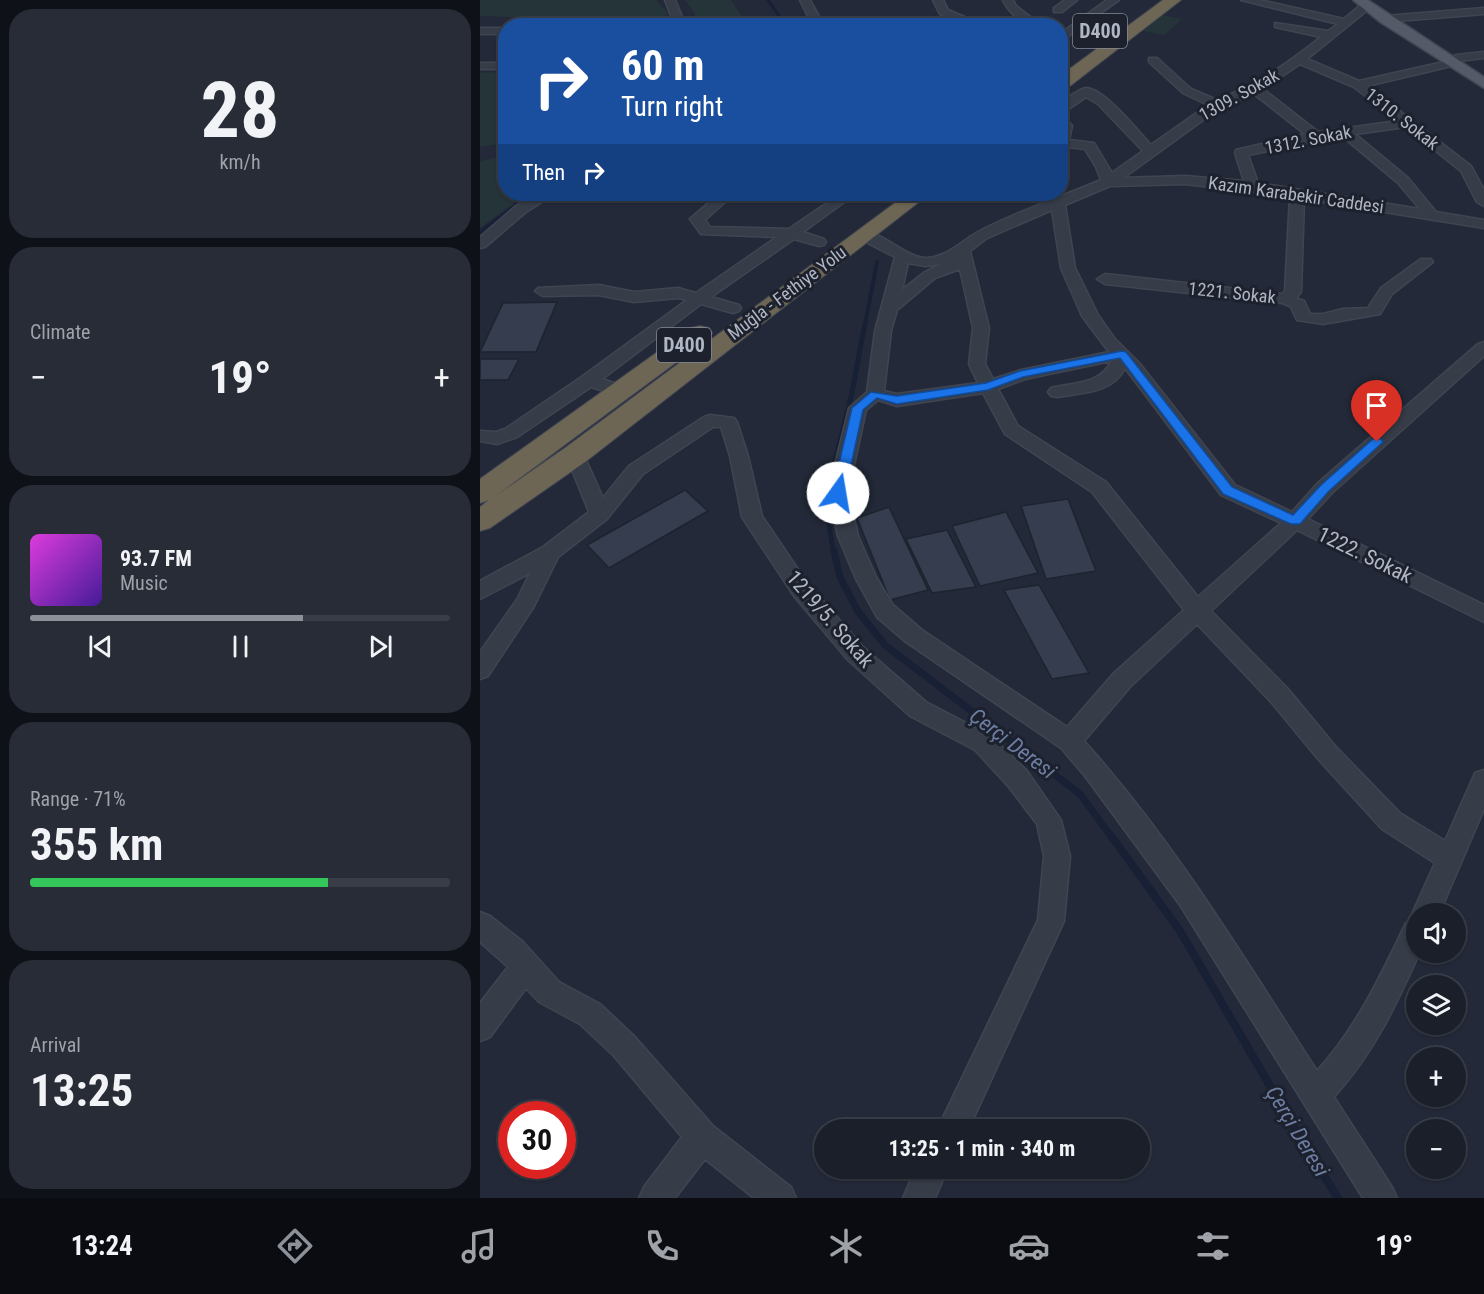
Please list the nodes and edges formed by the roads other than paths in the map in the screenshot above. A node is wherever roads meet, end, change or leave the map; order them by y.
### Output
1 (670, 0) edge
2 (805, 0) edge
3 (938, 0) edge
4 (1008, 0) edge
5 (1072, 0) edge
6 (1114, 0) edge
7 (1173, 0) edge
8 (1246, 0) edge
9 (1364, 2) edge
10 (1130, 7) dead end
11 (1058, 10) dead end
12 (1484, 11) edge
13 (678, 18) edge
14 (815, 18) edge
15 (960, 18) edge
16 (1025, 18) edge
17 (1385, 19) junction
18 (1345, 21) junction
19 (1279, 25) dead end
20 (1105, 27) dead end
21 (480, 30) edge
22 (498, 30) edge
23 (1068, 33) edge
24 (1329, 35) junction
25 (1484, 55) edge
26 (1153, 60) dead end
27 (1299, 60) junction
28 (1452, 63) junction
29 (480, 66) edge
30 (498, 66) edge
31 (1068, 79) edge
32 (1484, 84) edge
33 (1358, 85) junction
34 (1255, 89) junction
35 (1068, 103) edge
36 (1217, 104) junction
37 (1409, 123) junction
38 (1345, 132) junction
39 (1315, 136) junction
40 (1068, 144) edge
41 (1150, 152) junction
42 (1108, 182) junction
43 (1252, 186) junction
44 (1297, 193) junction
45 (1068, 199) edge
46 (535, 201) edge
47 (719, 201) edge
48 (838, 201) edge
49 (875, 201) edge
50 (909, 201) edge
51 (1063, 201) edge
52 (1484, 202) edge
53 (1058, 203) junction
54 (1431, 215) junction
55 (1484, 224) edge
56 (791, 233) junction
57 (863, 235) junction
58 (819, 242) junction
59 (480, 243) edge
60 (903, 255) junction
61 (964, 257) junction
62 (1426, 262) dead end
63 (1105, 279) dead end
64 (543, 291) dead end
65 (698, 298) junction
66 (1285, 299) junction
67 (733, 308) junction
68 (890, 308) junction
69 (1484, 347) edge
70 (1116, 348) junction
71 (1036, 359) dead end
72 (589, 381) junction
73 (988, 387) junction
74 (620, 392) junction
75 (1057, 392) dead end
76 (875, 394) junction
77 (482, 435) edge
78 (575, 455) junction
79 (480, 493) edge
80 (600, 514) junction
81 (480, 521) edge
82 (1295, 521) junction
83 (550, 552) junction
84 (480, 591) edge
85 (1196, 610) junction
86 (1484, 614) edge
87 (480, 670) edge
88 (1069, 741) junction
89 (1484, 781) edge
90 (1451, 859) junction
91 (1430, 903) edge
92 (480, 925) edge
93 (1406, 953) edge
94 (525, 966) junction
95 (480, 1027) edge
96 (1315, 1096) junction
97 (957, 1119) edge
98 (702, 1137) junction
99 (928, 1179) edge
100 (655, 1198) edge
101 (780, 1198) edge
102 (919, 1198) edge
103 (1381, 1198) edge

1 - 13 street
2 - 14 street
3 - 15 street
4 - 16 street
5 - 11 street
6 - 23 street
7 - 31 highway, D400
8 - 18 street
9 - 17 main road
9 - 18 street, 1309. Sokak
10 - 20 highway, D400
12 - 17 street
17 - 28 main road
18 - 24 street, 1309. Sokak
19 - 24 street
21 - 22 street
24 - 27 street, 1309. Sokak
25 - 28 street
26 - 36 street
27 - 33 street, 1310. Sokak
27 - 34 street, 1309. Sokak
28 - 32 main road
28 - 33 street
29 - 30 street
33 - 37 street, 1310. Sokak
34 - 36 street, 1309. Sokak
34 - 39 street
35 - 41 street
36 - 41 street, 1309. Sokak
37 - 38 street, 1312. Sokak
37 - 52 street, 1310. Sokak
38 - 39 street, 1312. Sokak
38 - 54 street
39 - 43 street, 1312. Sokak
40 - 42 street
41 - 42 street, 1309. Sokak
42 - 43 street, Kazım Karabekir Caddesi
42 - 45 street
43 - 44 street, Kazım Karabekir Caddesi
44 - 54 street, Kazım Karabekir Caddesi
44 - 66 street, 1221. Sokak
46 - 59 street
47 - 56 street
48 - 56 street
49 - 58 highway, Muğla - Fethiye Yolu / D400
50 - 57 highway, Muğla - Fethiye Yolu / D400
51 - 53 street
53 - 61 street
53 - 70 street, 1222. Sokak
54 - 55 street, Kazım Karabekir Caddesi
56 - 58 street
56 - 65 street
57 - 60 street
57 - 78 highway, Muğla - Fethiye Yolu / D400
58 - 67 highway, Muğla - Fethiye Yolu / D400
60 - 61 street
60 - 68 street
61 - 68 street
61 - 73 street
62 - 66 street
63 - 66 street, 1221. Sokak
64 - 65 street
65 - 67 street
65 - 72 street
67 - 74 highway, Muğla - Fethiye Yolu / D400
68 - 76 street
69 - 82 street
70 - 71 street
70 - 73 street
70 - 75 street
70 - 82 street, 1222. Sokak
72 - 74 street
72 - 77 street
73 - 76 street
73 - 85 street
74 - 79 highway, Muğla - Fethiye Yolu / D400
76 - 88 street
78 - 80 street
78 - 81 highway, Muğla - Fethiye Yolu / D400
80 - 83 street, 1219/5. Sokak
80 - 97 street, 1219/5. Sokak
82 - 85 street
82 - 86 street, 1222. Sokak
83 - 84 street, 1219/5. Sokak
83 - 87 street
85 - 88 street
85 - 90 street
88 - 96 street
89 - 90 street
90 - 91 street
92 - 94 street
93 - 96 street
94 - 95 street
94 - 98 street
96 - 103 street
98 - 100 street
98 - 101 street
99 - 102 street

